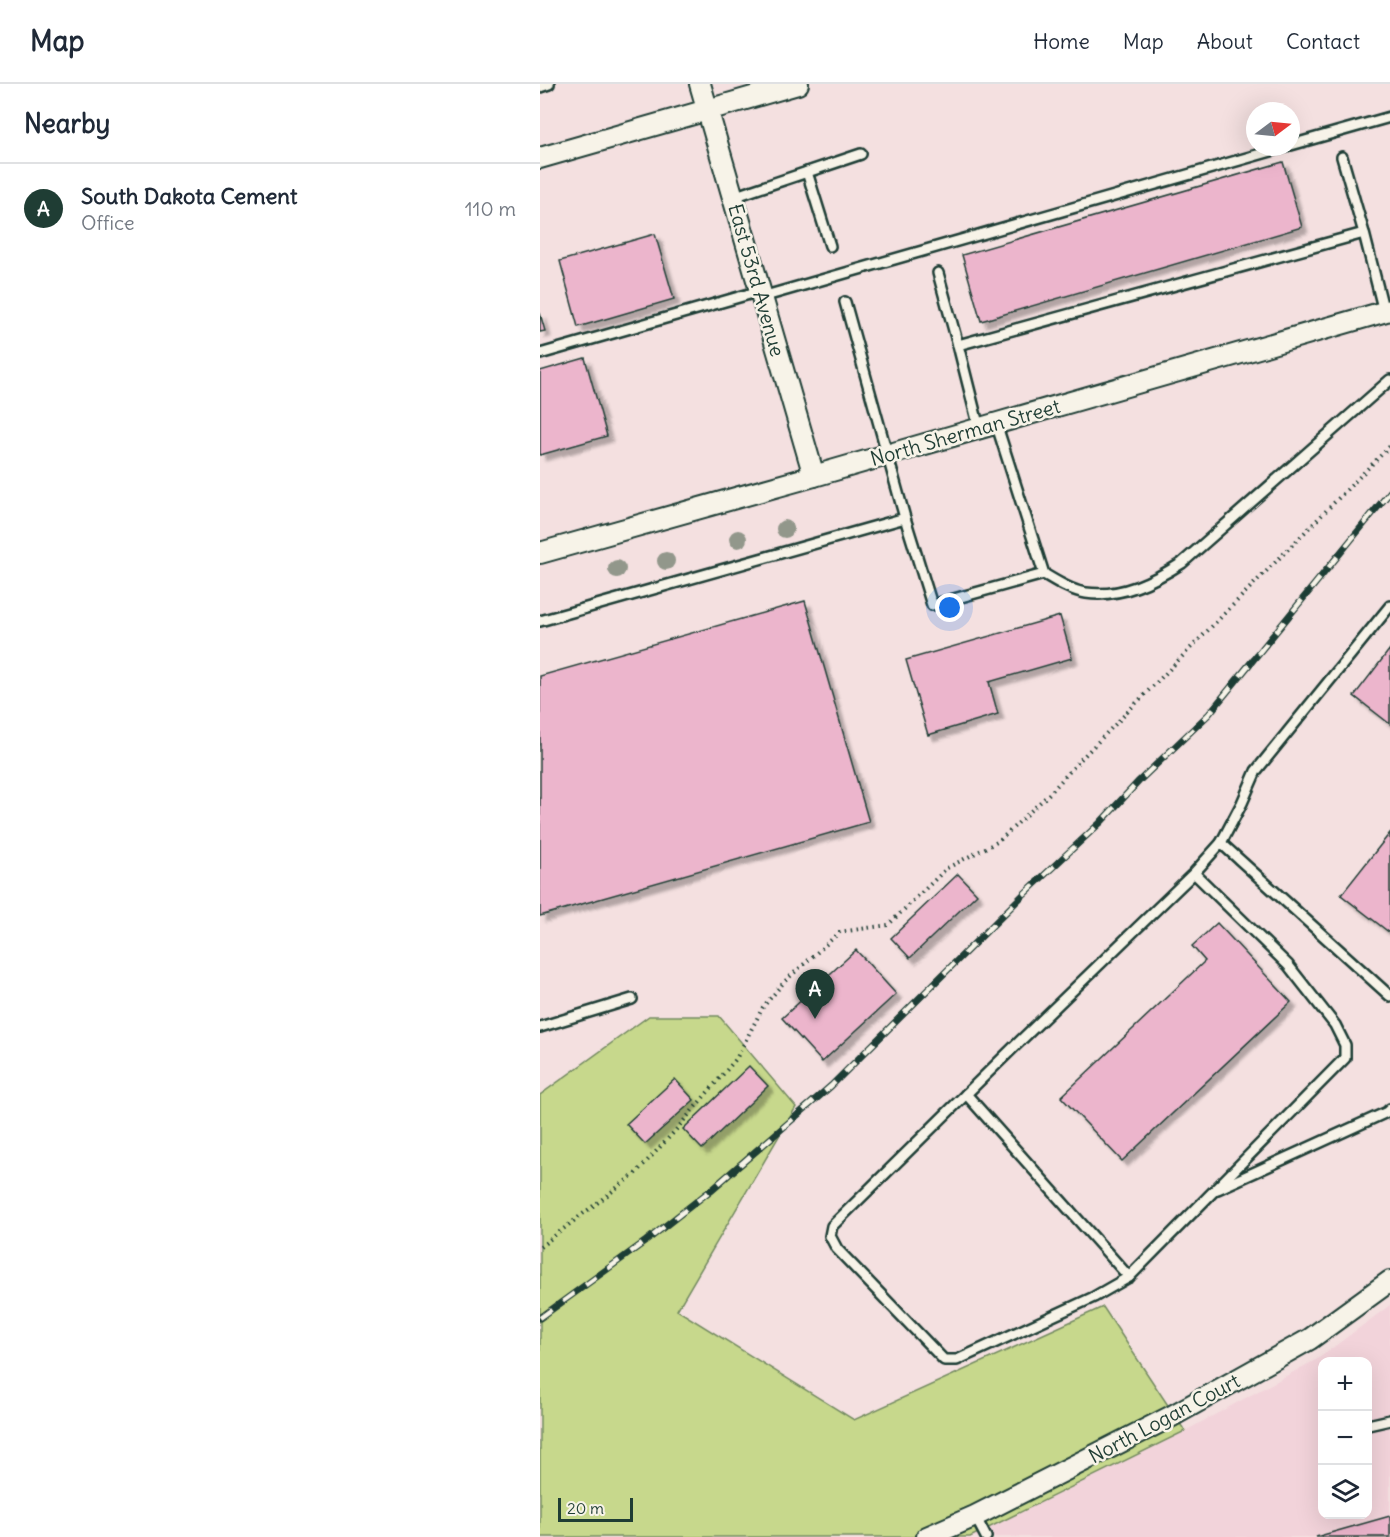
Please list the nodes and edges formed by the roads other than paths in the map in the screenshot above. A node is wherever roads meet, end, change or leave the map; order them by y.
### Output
1 (549, 84) edge
2 (700, 84) edge
3 (798, 84) edge
4 (540, 87) edge
5 (707, 110) junction
6 (1390, 117) edge
7 (1300, 142) edge
8 (861, 154) dead end
9 (1253, 156) edge
10 (1342, 157) dead end
11 (540, 158) edge
12 (807, 172) junction
13 (733, 196) junction
14 (1364, 233) junction
15 (831, 246) dead end
16 (938, 273) dead end
17 (761, 294) junction
18 (845, 302) dead end
19 (1387, 311) edge
20 (958, 345) junction
21 (540, 354) edge
22 (1390, 380) edge
23 (987, 426) junction
24 (887, 455) junction
25 (814, 476) junction
26 (905, 518) junction
27 (540, 553) edge
28 (1044, 574) junction
29 (1390, 606) edge
30 (540, 621) edge
31 (1221, 843) junction
32 (1194, 873) junction
33 (1390, 996) edge
34 (632, 999) dead end
35 (540, 1027) edge
36 (966, 1094) junction
37 (1390, 1109) edge
38 (1214, 1191) junction
39 (1129, 1277) junction
40 (1390, 1281) edge
41 (1390, 1420) edge
42 (1372, 1424) edge
43 (975, 1516) junction
44 (927, 1537) edge
45 (986, 1537) edge

1 - 4 lane
2 - 5 street, East 53rd Avenue
3 - 5 street
5 - 11 street
5 - 13 street, East 53rd Avenue
6 - 7 lane
8 - 12 lane
9 - 17 lane
10 - 14 lane
12 - 13 lane
12 - 15 lane
13 - 17 street, East 53rd Avenue
14 - 19 lane
14 - 20 lane
16 - 20 lane
17 - 21 lane
17 - 25 street, East 53rd Avenue
18 - 24 lane
19 - 23 street, North Sherman Street
20 - 23 lane
22 - 28 lane
23 - 24 street, North Sherman Street
23 - 28 lane
24 - 25 street, North Sherman Street
24 - 26 lane
25 - 27 street, North Sherman Street
26 - 28 lane
26 - 30 lane
29 - 31 lane
31 - 32 lane
31 - 33 lane
32 - 36 lane
32 - 38 lane
34 - 35 lane
36 - 39 lane
36 - 39 lane
37 - 38 lane
38 - 39 lane
40 - 43 street, North Logan Court
41 - 42 lane
43 - 44 street, North Logan Court
43 - 45 lane

